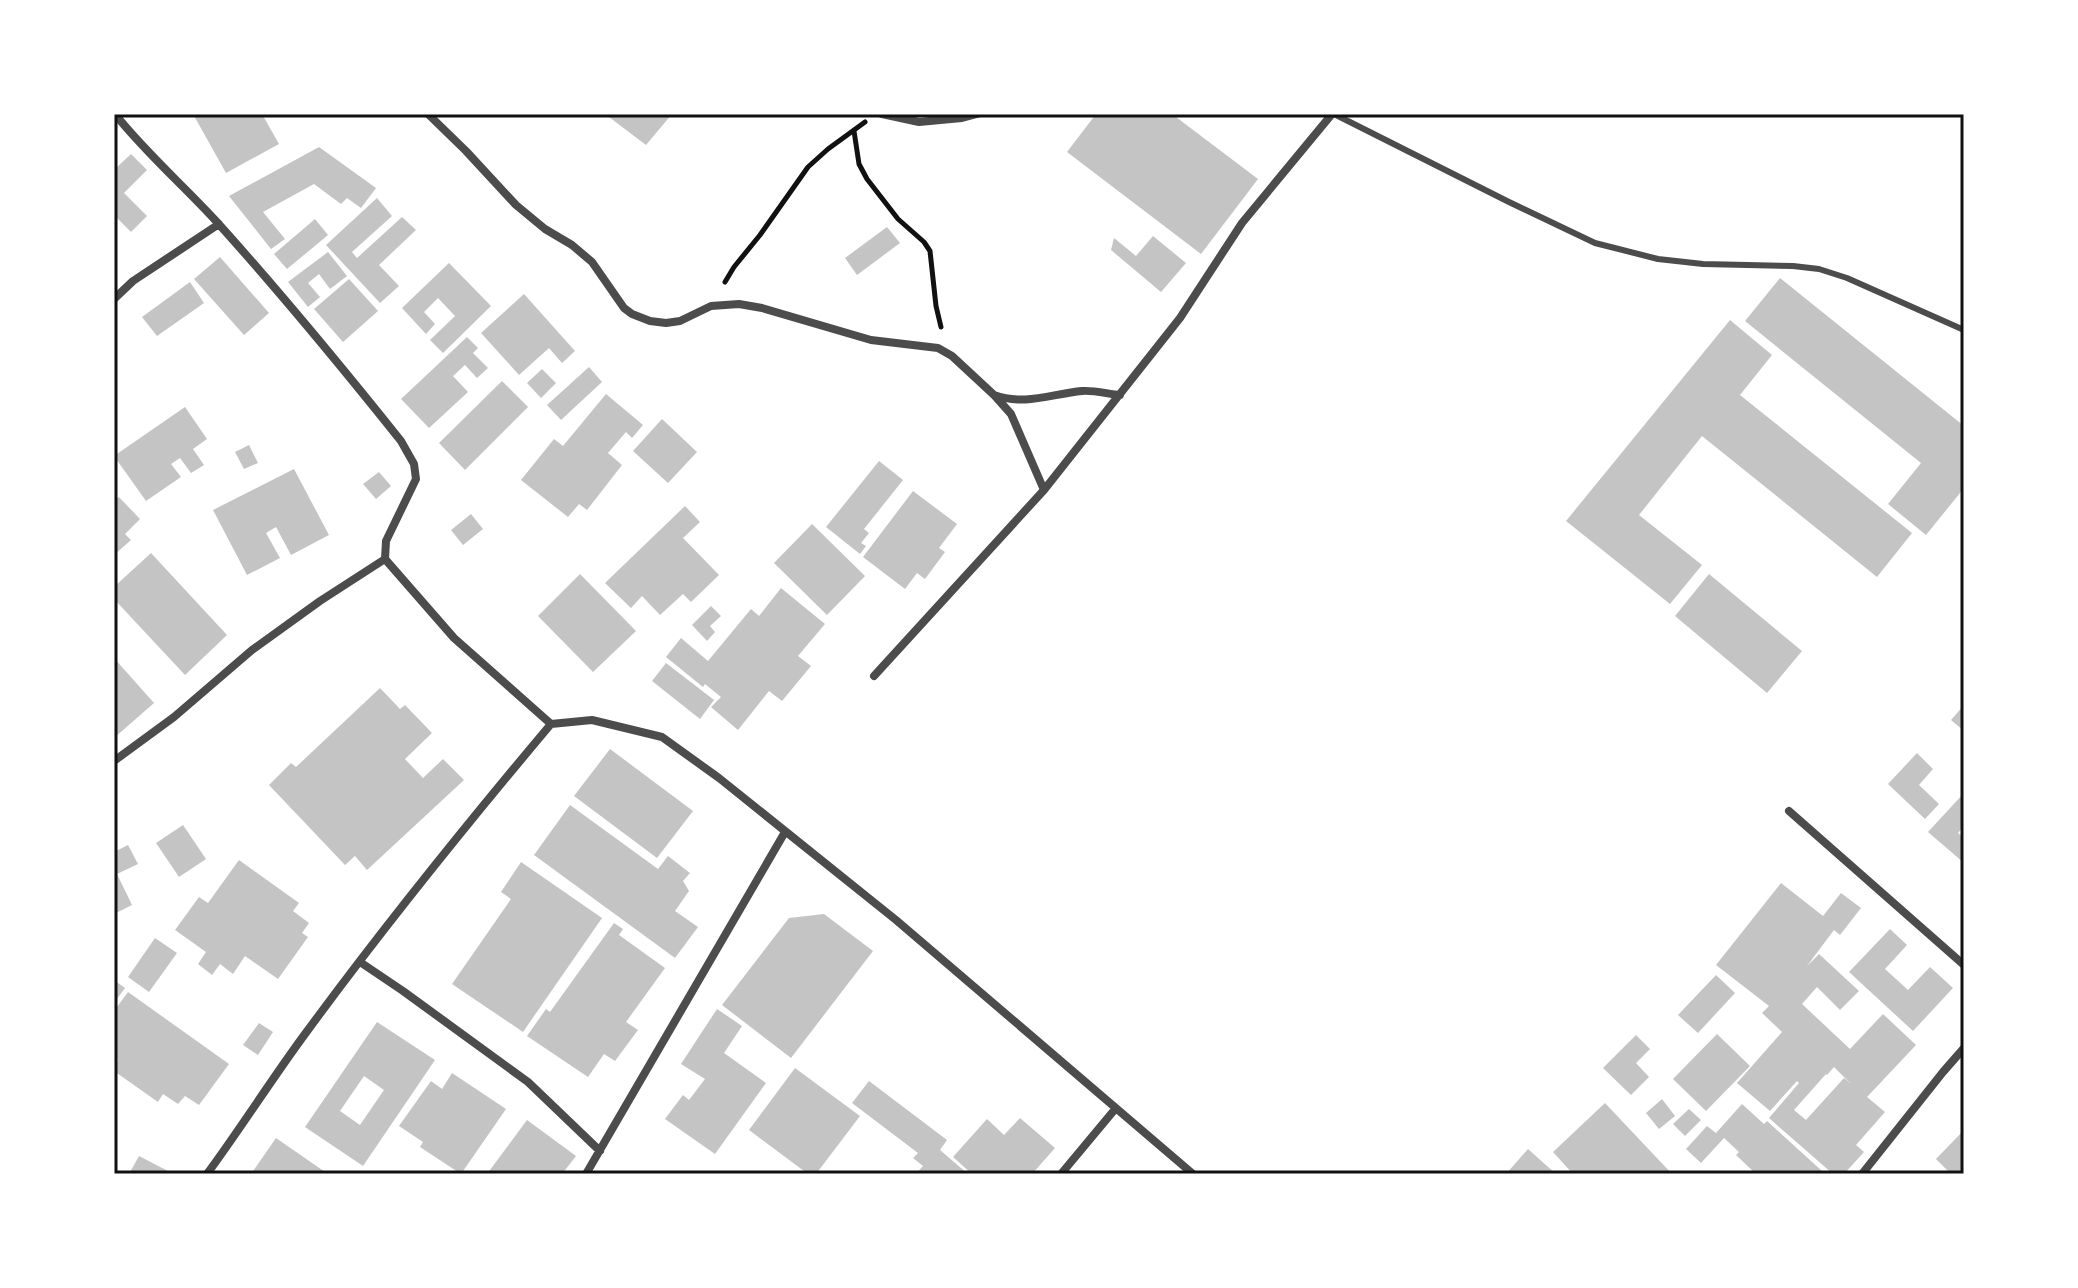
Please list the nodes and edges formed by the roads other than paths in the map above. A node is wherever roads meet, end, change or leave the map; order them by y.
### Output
1 (115, 114) edge
2 (428, 114) edge
3 (882, 114) edge
4 (977, 114) edge
5 (1333, 114) edge
6 (219, 224) junction
7 (114, 299) edge
8 (1964, 330) edge
9 (994, 395) junction
10 (1120, 395) junction
11 (1044, 490) junction
12 (385, 559) junction
13 (874, 676) dead end
14 (551, 724) junction
15 (114, 761) edge
16 (1789, 811) dead end
17 (785, 832) junction
18 (360, 962) junction
19 (1964, 965) edge
20 (1964, 1048) edge
21 (1116, 1108) junction
22 (600, 1151) junction
23 (207, 1174) edge
24 (586, 1174) edge
25 (1061, 1174) edge
26 (1193, 1174) edge
27 (1862, 1174) edge

1 - 6 street
2 - 9 street
3 - 4 street
5 - 8 lane
5 - 10 street
6 - 7 street
6 - 12 street
9 - 10 street
9 - 11 street
10 - 11 street
11 - 13 street
12 - 14 street
12 - 15 street
14 - 17 street
14 - 18 street
16 - 19 street
17 - 21 street
17 - 22 street
18 - 22 street
18 - 23 street
20 - 27 street
21 - 25 street
21 - 26 street
22 - 24 street

